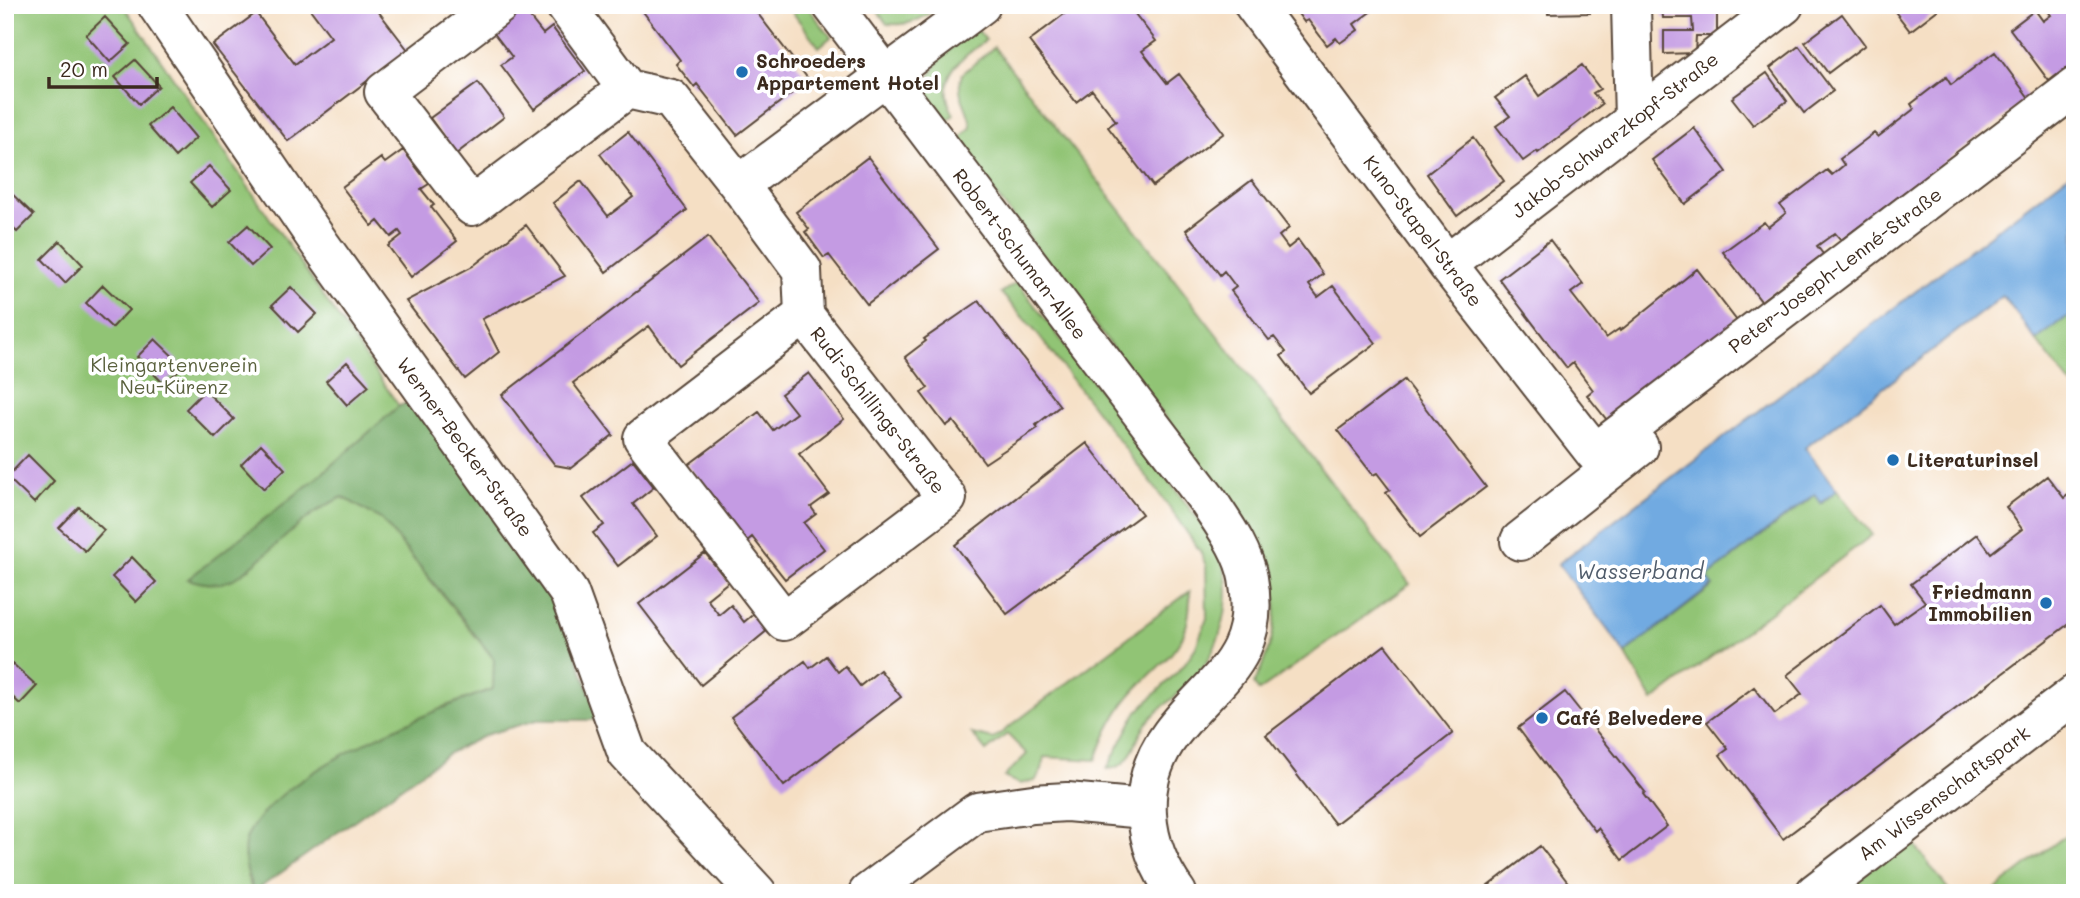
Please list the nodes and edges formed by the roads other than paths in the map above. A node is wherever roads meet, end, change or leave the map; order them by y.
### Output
1 (156, 5) edge
2 (499, 5) edge
3 (565, 5) edge
4 (832, 5) edge
5 (981, 5) edge
6 (1254, 5) edge
7 (1631, 5) edge
8 (1784, 5) edge
9 (888, 75) junction
10 (2075, 88) edge
11 (627, 89) junction
12 (2075, 116) edge
13 (1634, 119) junction
14 (739, 185) junction
15 (1447, 264) junction
16 (804, 315) junction
17 (1595, 453) joint
18 (1520, 541) dead end
19 (2075, 694) edge
20 (1145, 809) junction
21 (757, 893) edge
22 (868, 893) edge
23 (1177, 893) edge
24 (1815, 893) edge

1 - 21 street, Werner-Becker-Straße
2 - 11 street
3 - 11 street
4 - 9 street, Robert-Schuman-Allee
5 - 9 street
6 - 15 street, Kuno-Stapel-Straße
7 - 13 street
8 - 13 street, Jakob-Schwarzkopf-Straße
9 - 14 street
9 - 20 street, Robert-Schuman-Allee
10 - 17 street, Peter-Joseph-Lenné-Straße
11 - 14 street, Rudi-Schillings-Straße
12 - 18 street
13 - 15 street, Jakob-Schwarzkopf-Straße
14 - 16 street, Rudi-Schillings-Straße
15 - 17 street, Kuno-Stapel-Straße
16 - 16 street, Rudi-Schillings-Straße
19 - 24 street, Am Wissenschaftspark
20 - 22 street
20 - 23 street

